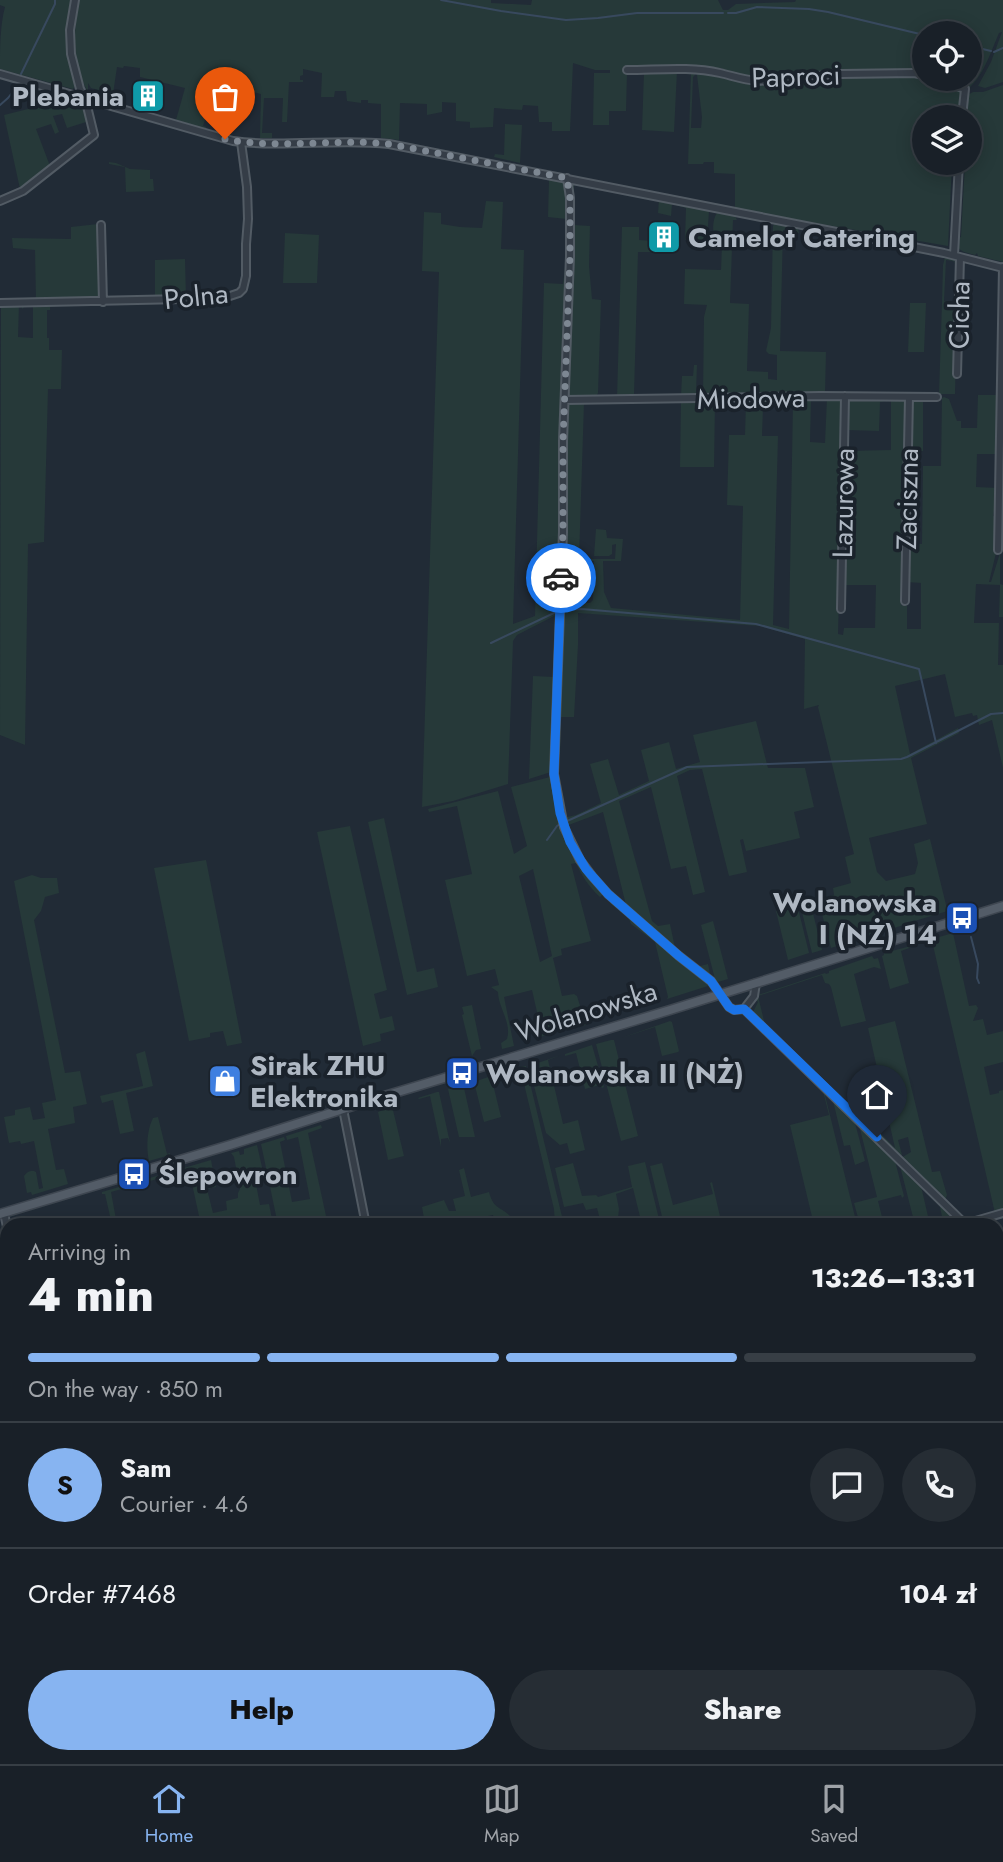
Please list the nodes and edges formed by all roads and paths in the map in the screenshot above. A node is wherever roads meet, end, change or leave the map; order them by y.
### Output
1 (75, 0) edge
2 (627, 70) dead end
3 (912, 73) edge
4 (0, 75) edge
5 (85, 98) junction
6 (241, 142) junction
7 (959, 175) edge
8 (567, 178) junction
9 (0, 201) edge
10 (101, 225) dead end
11 (957, 256) junction
12 (1003, 267) edge
13 (103, 302) junction
14 (0, 303) edge
15 (957, 374) dead end
16 (845, 396) junction
17 (909, 397) junction
18 (937, 397) dead end
19 (565, 400) junction
20 (998, 550) dead end
21 (905, 601) dead end
22 (841, 609) dead end
23 (1003, 906) edge
24 (756, 983) junction
25 (721, 994) junction
26 (744, 1009) junction
27 (343, 1109) junction
28 (1003, 1213) edge
29 (2, 1214) edge
30 (365, 1218) edge
31 (960, 1218) edge
32 (986, 1218) edge

1 - 5 street
2 - 3 street, Paproci
4 - 5 street
5 - 6 street
5 - 9 street
6 - 8 street
6 - 13 street, Polna
7 - 11 street, Cicha
8 - 11 street
8 - 19 street
10 - 13 street
11 - 12 street
11 - 15 street, Cicha
12 - 20 street
13 - 14 street, Polna
16 - 17 street, Miodowa
16 - 19 street, Miodowa
16 - 22 street, Lazurowa
17 - 18 street, Miodowa
17 - 21 street, Zaciszna
19 - 25 street
23 - 24 main road, Wolanowska
24 - 25 main road, Wolanowska
24 - 26 street
25 - 26 street
25 - 27 main road, Wolanowska
26 - 31 street
27 - 29 main road, Wolanowska
27 - 30 street
28 - 32 street

